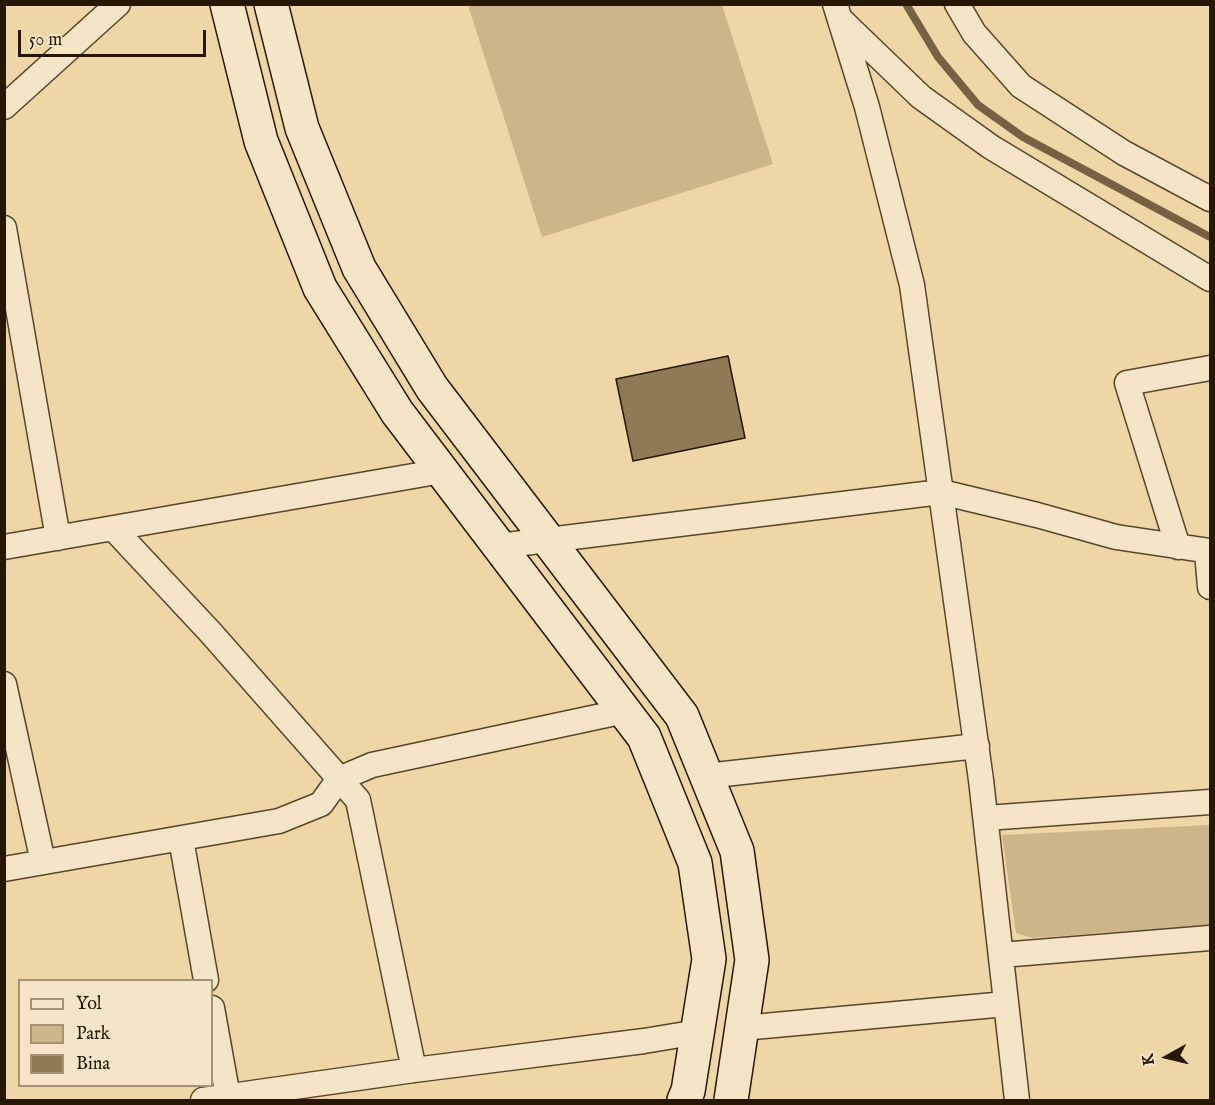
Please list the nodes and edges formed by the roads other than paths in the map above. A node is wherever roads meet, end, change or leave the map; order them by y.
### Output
1 (117, 4) edge
2 (227, 4) edge
3 (271, 4) edge
4 (957, 4) edge
5 (837, 11) edge
6 (4, 107) edge
7 (1210, 199) edge
8 (4, 228) edge
9 (1210, 279) edge
10 (1210, 368) edge
11 (442, 471) junction
12 (941, 492) junction
13 (113, 528) junction
14 (58, 538) junction
15 (549, 541) junction
16 (4, 546) edge
17 (499, 546) junction
18 (1178, 547) junction
19 (1209, 552) edge
20 (1210, 587) edge
21 (4, 684) edge
22 (625, 711) junction
23 (977, 746) junction
24 (706, 776) junction
25 (339, 779) junction
26 (1210, 802) edge
27 (986, 818) junction
28 (181, 838) junction
29 (43, 862) junction
30 (4, 869) edge
31 (1210, 938) edge
32 (1001, 955) junction
33 (206, 979) edge
34 (1006, 1004) junction
35 (213, 1014) edge
36 (742, 1028) junction
37 (698, 1032) junction
38 (414, 1070) junction
39 (228, 1097) junction
40 (203, 1101) edge
41 (684, 1101) edge
42 (731, 1101) edge
43 (1017, 1101) edge

1 - 6 street
2 - 11 main road
3 - 15 main road
4 - 7 street
5 - 9 street
5 - 12 street
8 - 14 street
10 - 18 street
11 - 13 street
11 - 17 main road
12 - 15 street
12 - 18 street
12 - 23 street
13 - 14 street
13 - 25 street
14 - 16 street
15 - 17 street
15 - 24 main road
17 - 22 main road
18 - 19 street
19 - 20 street
21 - 29 street
22 - 25 street
22 - 37 main road
23 - 24 street
23 - 27 street
24 - 36 main road
25 - 28 street
25 - 38 street
26 - 27 street
27 - 32 street
28 - 29 street
28 - 33 street
29 - 30 street
31 - 32 street
32 - 34 street
34 - 36 street
34 - 43 street
35 - 39 street
36 - 42 main road
37 - 38 street
37 - 41 main road
38 - 39 street
39 - 40 street

